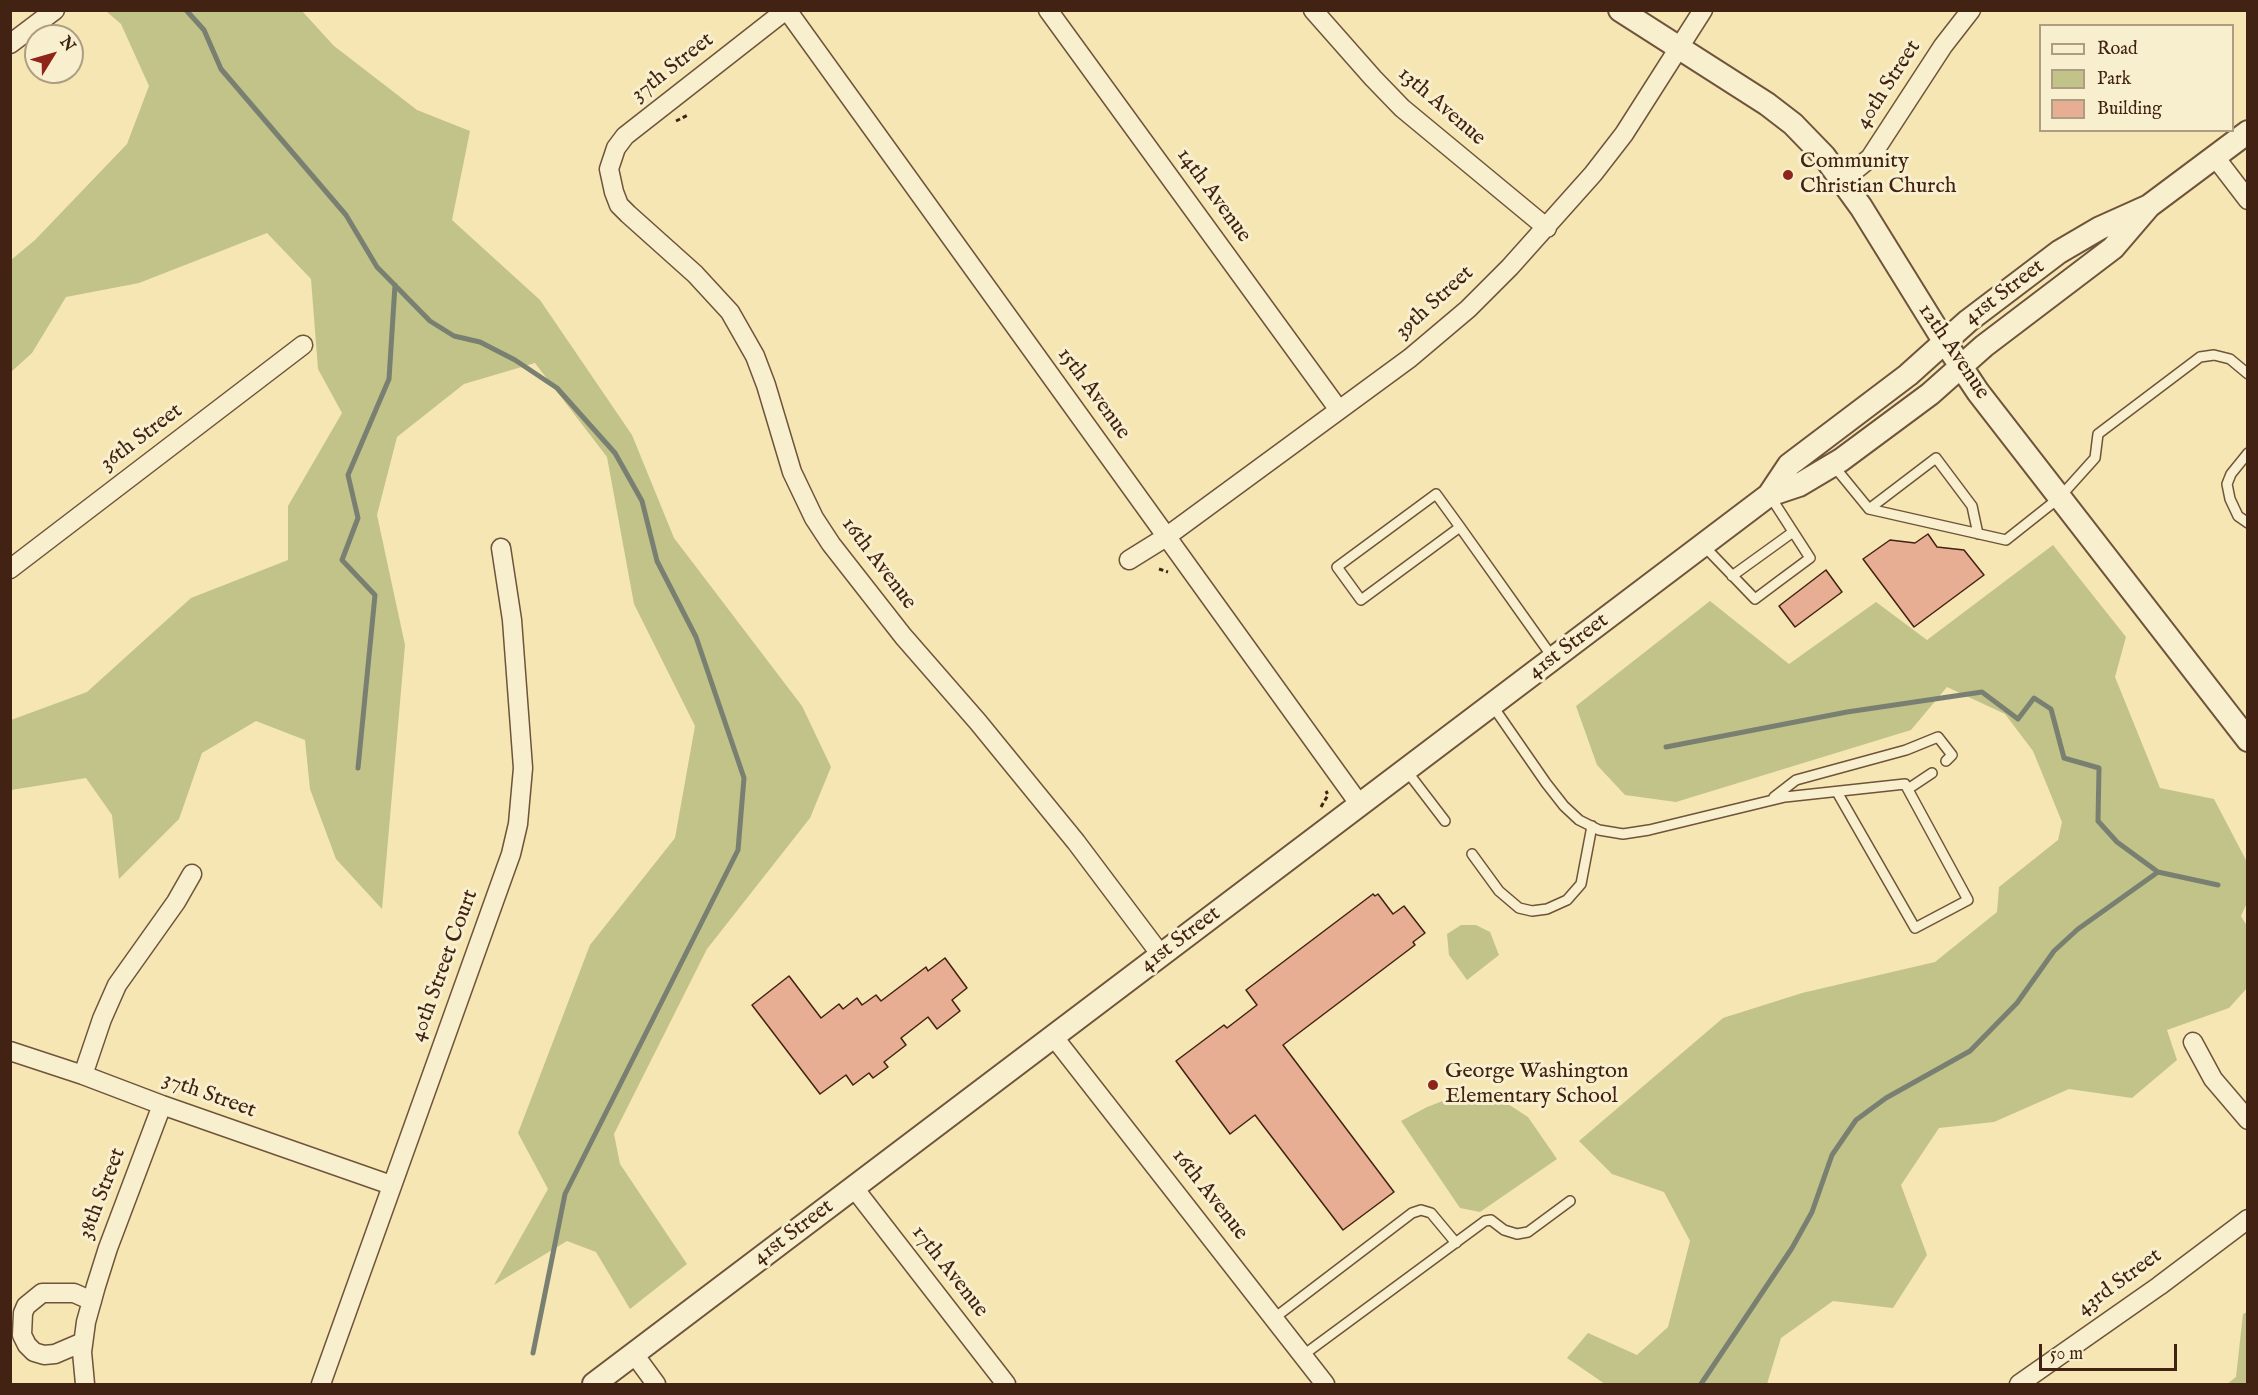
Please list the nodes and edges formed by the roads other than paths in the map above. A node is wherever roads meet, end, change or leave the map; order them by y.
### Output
1 (55, 10) edge
2 (787, 10) edge
3 (1048, 10) edge
4 (1313, 10) edge
5 (1620, 10) edge
6 (1703, 10) edge
7 (1971, 10) edge
8 (10, 44) edge
9 (1681, 48) junction
10 (2247, 132) edge
11 (2215, 157) junction
12 (611, 177) joint
13 (1843, 180) junction
14 (2247, 200) edge
15 (2149, 206) junction
16 (1547, 228) junction
17 (1944, 341) junction
18 (303, 345) dead end
19 (1962, 366) junction
20 (2247, 374) edge
21 (1339, 410) junction
22 (2247, 453) edge
23 (1833, 465) junction
24 (1769, 495) junction
25 (2059, 498) junction
26 (1869, 509) junction
27 (2247, 523) edge
28 (1460, 527) junction
29 (1793, 532) junction
30 (1978, 534) junction
31 (1166, 537) junction
32 (1703, 545) junction
33 (501, 548) dead end
34 (1129, 561) dead end
35 (10, 569) edge
36 (1732, 576) junction
37 (1553, 658) junction
38 (1492, 705) junction
39 (2245, 732) edge
40 (1946, 761) dead end
41 (1406, 770) junction
42 (1932, 773) dead end
43 (1908, 789) junction
44 (1837, 792) junction
45 (1770, 801) junction
46 (1360, 805) junction
47 (1445, 821) dead end
48 (1592, 826) junction
49 (1472, 854) dead end
50 (192, 874) dead end
51 (1161, 955) junction
52 (1053, 1036) junction
53 (2193, 1042) dead end
54 (10, 1051) edge
55 (84, 1075) junction
56 (162, 1106) junction
57 (2247, 1120) edge
58 (391, 1185) junction
59 (854, 1188) junction
60 (1570, 1201) dead end
61 (2247, 1219) edge
62 (1456, 1243) junction
63 (92, 1301) junction
64 (1274, 1318) junction
65 (83, 1342) junction
66 (634, 1354) junction
67 (1302, 1356) junction
68 (85, 1384) edge
69 (321, 1384) edge
70 (594, 1384) edge
71 (656, 1384) edge
72 (1006, 1384) edge
73 (1326, 1384) edge
74 (2019, 1384) edge

1 - 8 street
2 - 12 street, 37th Street
2 - 31 street, 15th Avenue
3 - 21 street, 14th Avenue
4 - 16 street, 13th Avenue
5 - 9 street, 12th Avenue
6 - 9 street, 39th Street
7 - 13 street, 40th Street
9 - 13 street, 12th Avenue
9 - 16 street, 39th Street
10 - 11 street, 41st Street
11 - 14 street
11 - 15 street, 41st Street
12 - 51 street, 16th Avenue
13 - 17 street, 12th Avenue
15 - 17 street, 41st Street
15 - 19 street, 41st Street
16 - 21 street, 39th Street
17 - 19 street, 12th Avenue
17 - 24 street, 41st Street
18 - 35 street, 36th Street
19 - 23 street, 41st Street
19 - 25 street, 12th Avenue
20 - 25 lane
21 - 31 street, 39th Street
22 - 27 lane
23 - 24 street, 41st Street
23 - 26 lane
24 - 29 lane
24 - 32 street, 41st Street
25 - 30 lane
25 - 39 street, 12th Avenue
26 - 30 lane
26 - 30 lane
28 - 28 lane
28 - 37 lane
29 - 36 lane
29 - 36 lane
31 - 34 street, 39th Street
31 - 46 street, 15th Avenue
32 - 36 lane
32 - 37 street, 41st Street
33 - 58 street, 40th Street Court
37 - 38 street, 41st Street
38 - 41 street, 41st Street
38 - 48 lane
40 - 45 lane
41 - 46 street, 41st Street
41 - 47 lane
42 - 43 lane
43 - 44 lane
43 - 44 lane
44 - 45 lane
45 - 48 lane
46 - 51 street, 41st Street
48 - 49 lane
50 - 55 street
51 - 52 street, 41st Street
52 - 59 street, 41st Street
52 - 64 street, 16th Avenue
53 - 57 street
54 - 55 street, 37th Street
55 - 56 street, 37th Street
56 - 58 street, 37th Street
56 - 63 street, 38th Street
58 - 69 street, 40th Street Court
59 - 66 street, 41st Street
59 - 72 street, 17th Avenue
60 - 62 lane
61 - 74 street, 43rd Street
62 - 64 lane
62 - 67 lane
63 - 65 street, 38th Street
63 - 65 street
64 - 67 street, 16th Avenue
65 - 68 street, 38th Street
66 - 70 street, 41st Street
66 - 71 street
67 - 73 street, 16th Avenue

